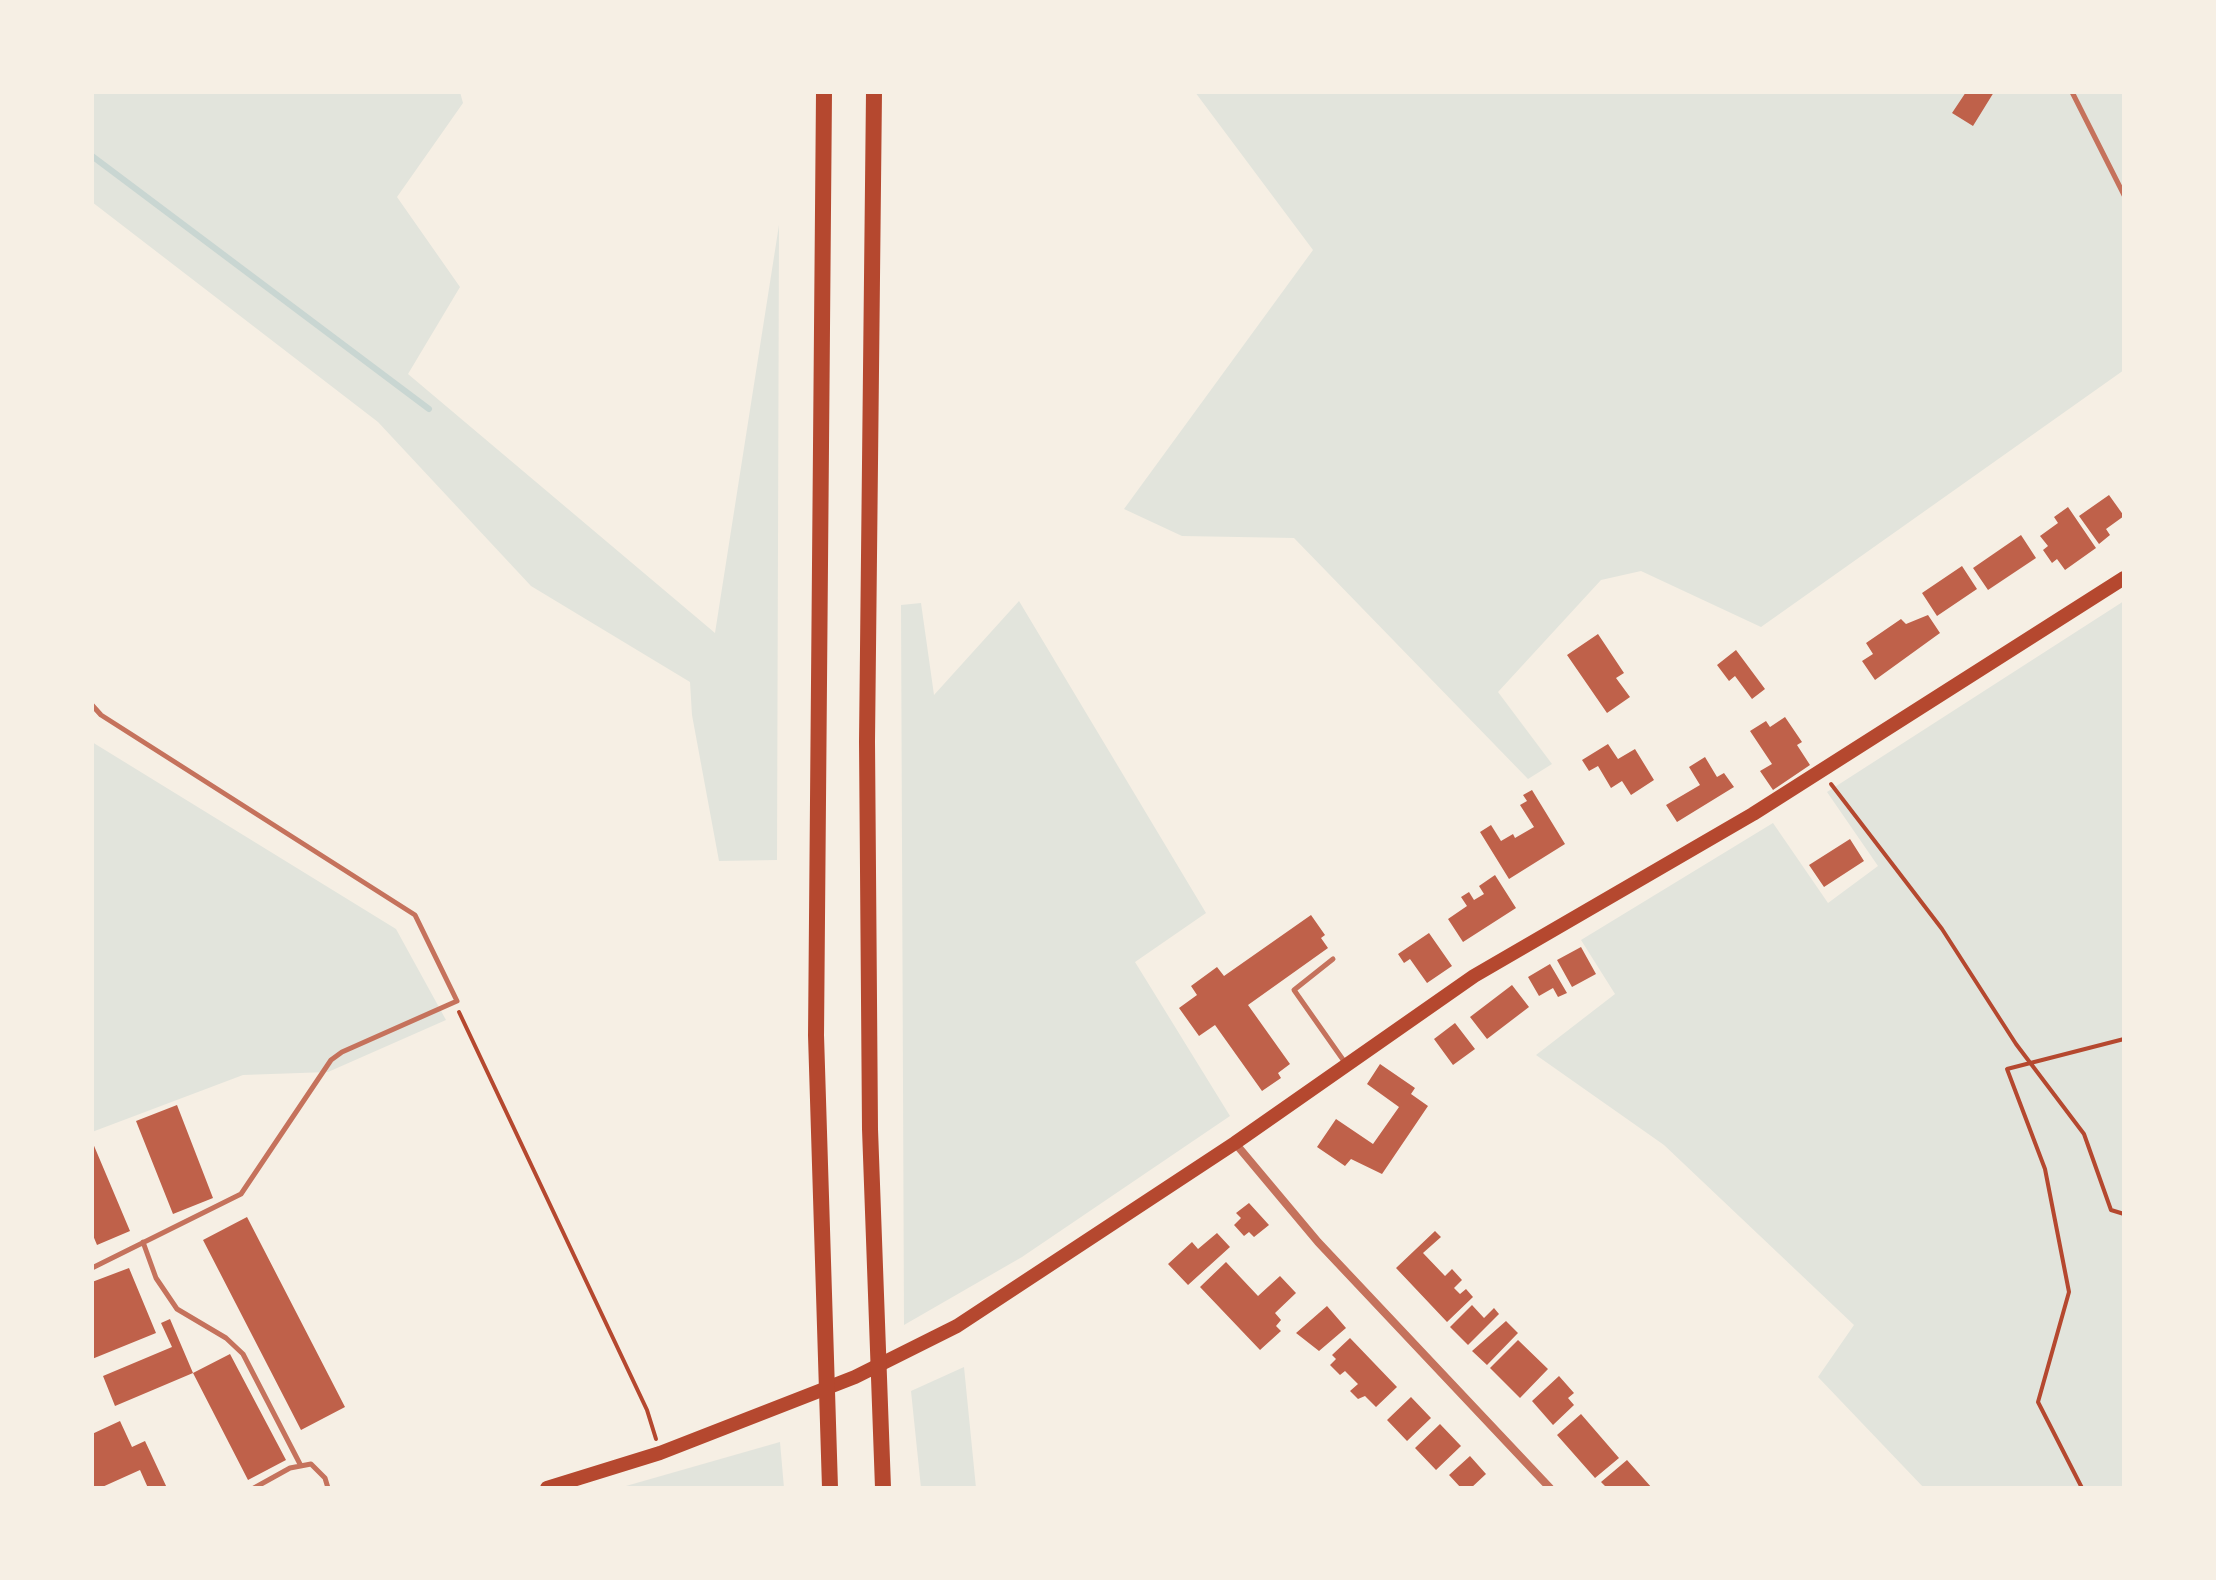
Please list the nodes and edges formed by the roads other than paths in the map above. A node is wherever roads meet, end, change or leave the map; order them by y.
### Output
1 (824, 92) edge
2 (874, 92) edge
3 (2072, 92) edge
4 (2124, 195) edge
5 (2124, 578) edge
6 (92, 705) edge
7 (1333, 959) dead end
8 (1347, 1065) junction
9 (1235, 1143) junction
10 (143, 1242) junction
11 (92, 1268) edge
12 (301, 1466) junction
13 (254, 1488) edge
14 (328, 1488) edge
15 (547, 1488) edge
16 (830, 1488) edge
17 (883, 1488) edge
18 (1550, 1488) edge

1 - 16 highway
2 - 17 highway
3 - 4 lane
5 - 8 main road
6 - 10 lane
7 - 8 lane
8 - 9 main road
9 - 15 main road
9 - 18 street
10 - 11 lane
10 - 12 lane
12 - 13 lane
12 - 14 lane

